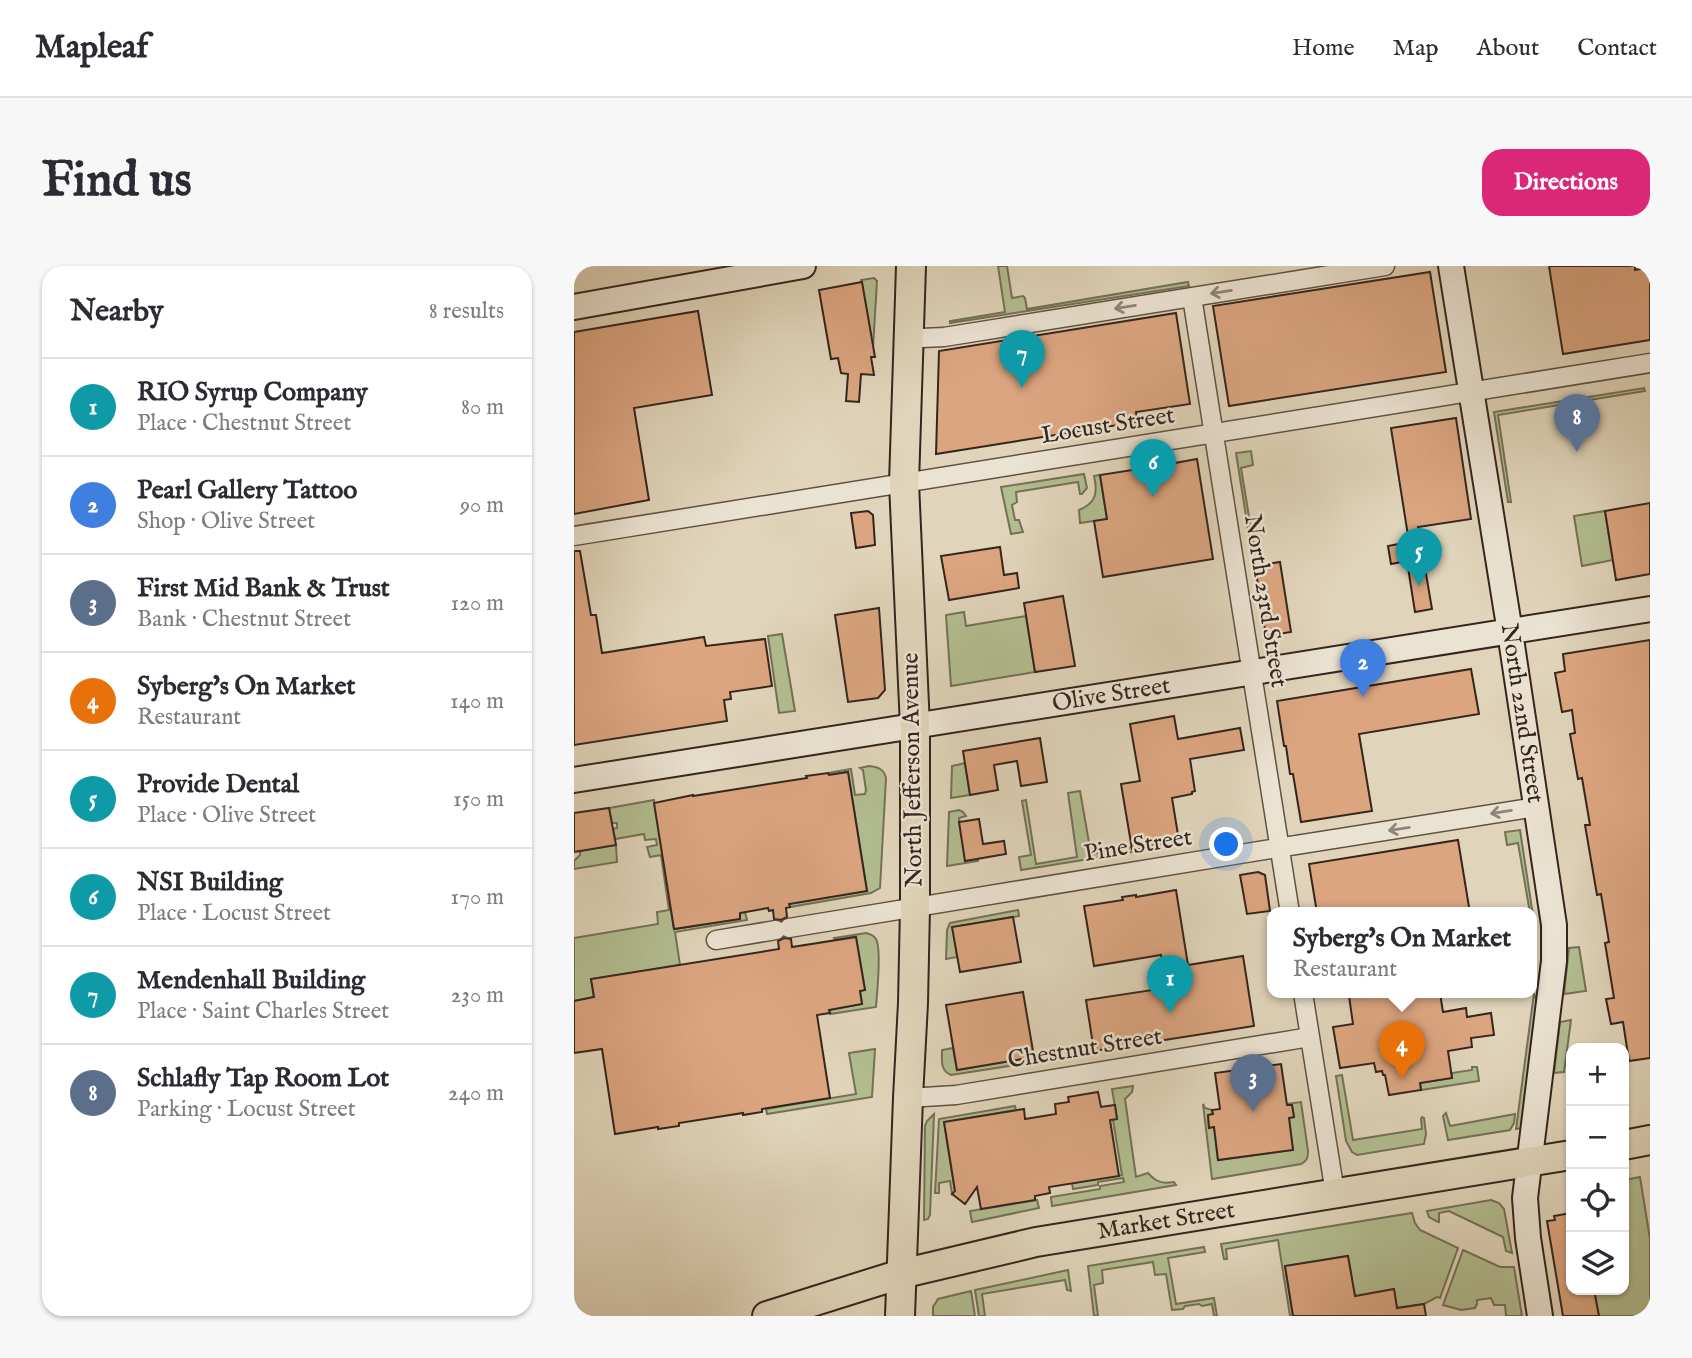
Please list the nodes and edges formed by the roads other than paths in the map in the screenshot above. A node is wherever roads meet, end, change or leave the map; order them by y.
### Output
1 (803, 266) edge
2 (911, 266) edge
3 (1385, 266) edge
4 (1451, 266) edge
5 (1192, 296) junction
6 (574, 307) edge
7 (908, 336) junction
8 (1650, 363) edge
9 (1471, 392) junction
10 (1214, 434) junction
11 (904, 483) junction
12 (574, 536) edge
13 (1650, 610) edge
14 (1510, 632) junction
15 (1252, 673) junction
16 (915, 727) junction
17 (574, 780) edge
18 (1536, 807) junction
19 (1280, 847) junction
20 (915, 907) junction
21 (1289, 907) edge
22 (716, 940) dead end
23 (1304, 998) edge
24 (1310, 1037) junction
25 (908, 1098) junction
26 (1650, 1140) edge
27 (1629, 1144) edge
28 (1566, 1156) edge
29 (1528, 1163) junction
30 (1335, 1193) junction
31 (901, 1274) junction
32 (767, 1316) edge
33 (900, 1316) edge
34 (1540, 1316) edge

1 - 6 main road
2 - 7 main road, North Jefferson Avenue
3 -> 5 street
4 - 9 main road, North 22nd Street
5 -> 7 street
5 - 10 street, North 23rd Street
7 - 11 main road, North Jefferson Avenue
8 - 9 street, Locust Street
9 - 10 street, Locust Street
9 - 14 main road, North 22nd Street
10 - 11 street, Locust Street
10 - 15 street, North 23rd Street
11 - 12 street, Locust Street
11 - 16 main road, North Jefferson Avenue
13 - 14 main road, Olive Street
14 - 15 main road, Olive Street
14 - 18 main road, North 22nd Street
15 - 16 main road, Olive Street
15 - 19 street, North 23rd Street
16 - 17 main road, Olive Street
16 - 20 main road, North Jefferson Avenue
18 -> 19 street, Pine Street
18 - 29 main road, North 22nd Street
19 - 20 street, Pine Street
19 - 21 street, North 23rd Street
20 - 22 street, Pine Street
20 - 25 main road, North Jefferson Avenue
23 - 24 street
24 - 25 street, Chestnut Street
24 - 30 street
25 - 31 main road, North Jefferson Avenue
26 - 27 main road
28 - 29 main road, Market Street
29 - 30 main road, Market Street
29 - 34 main road, North 22nd Street
30 - 31 main road, Market Street
31 - 32 main road, Market Street
31 - 33 main road, North Jefferson Avenue

